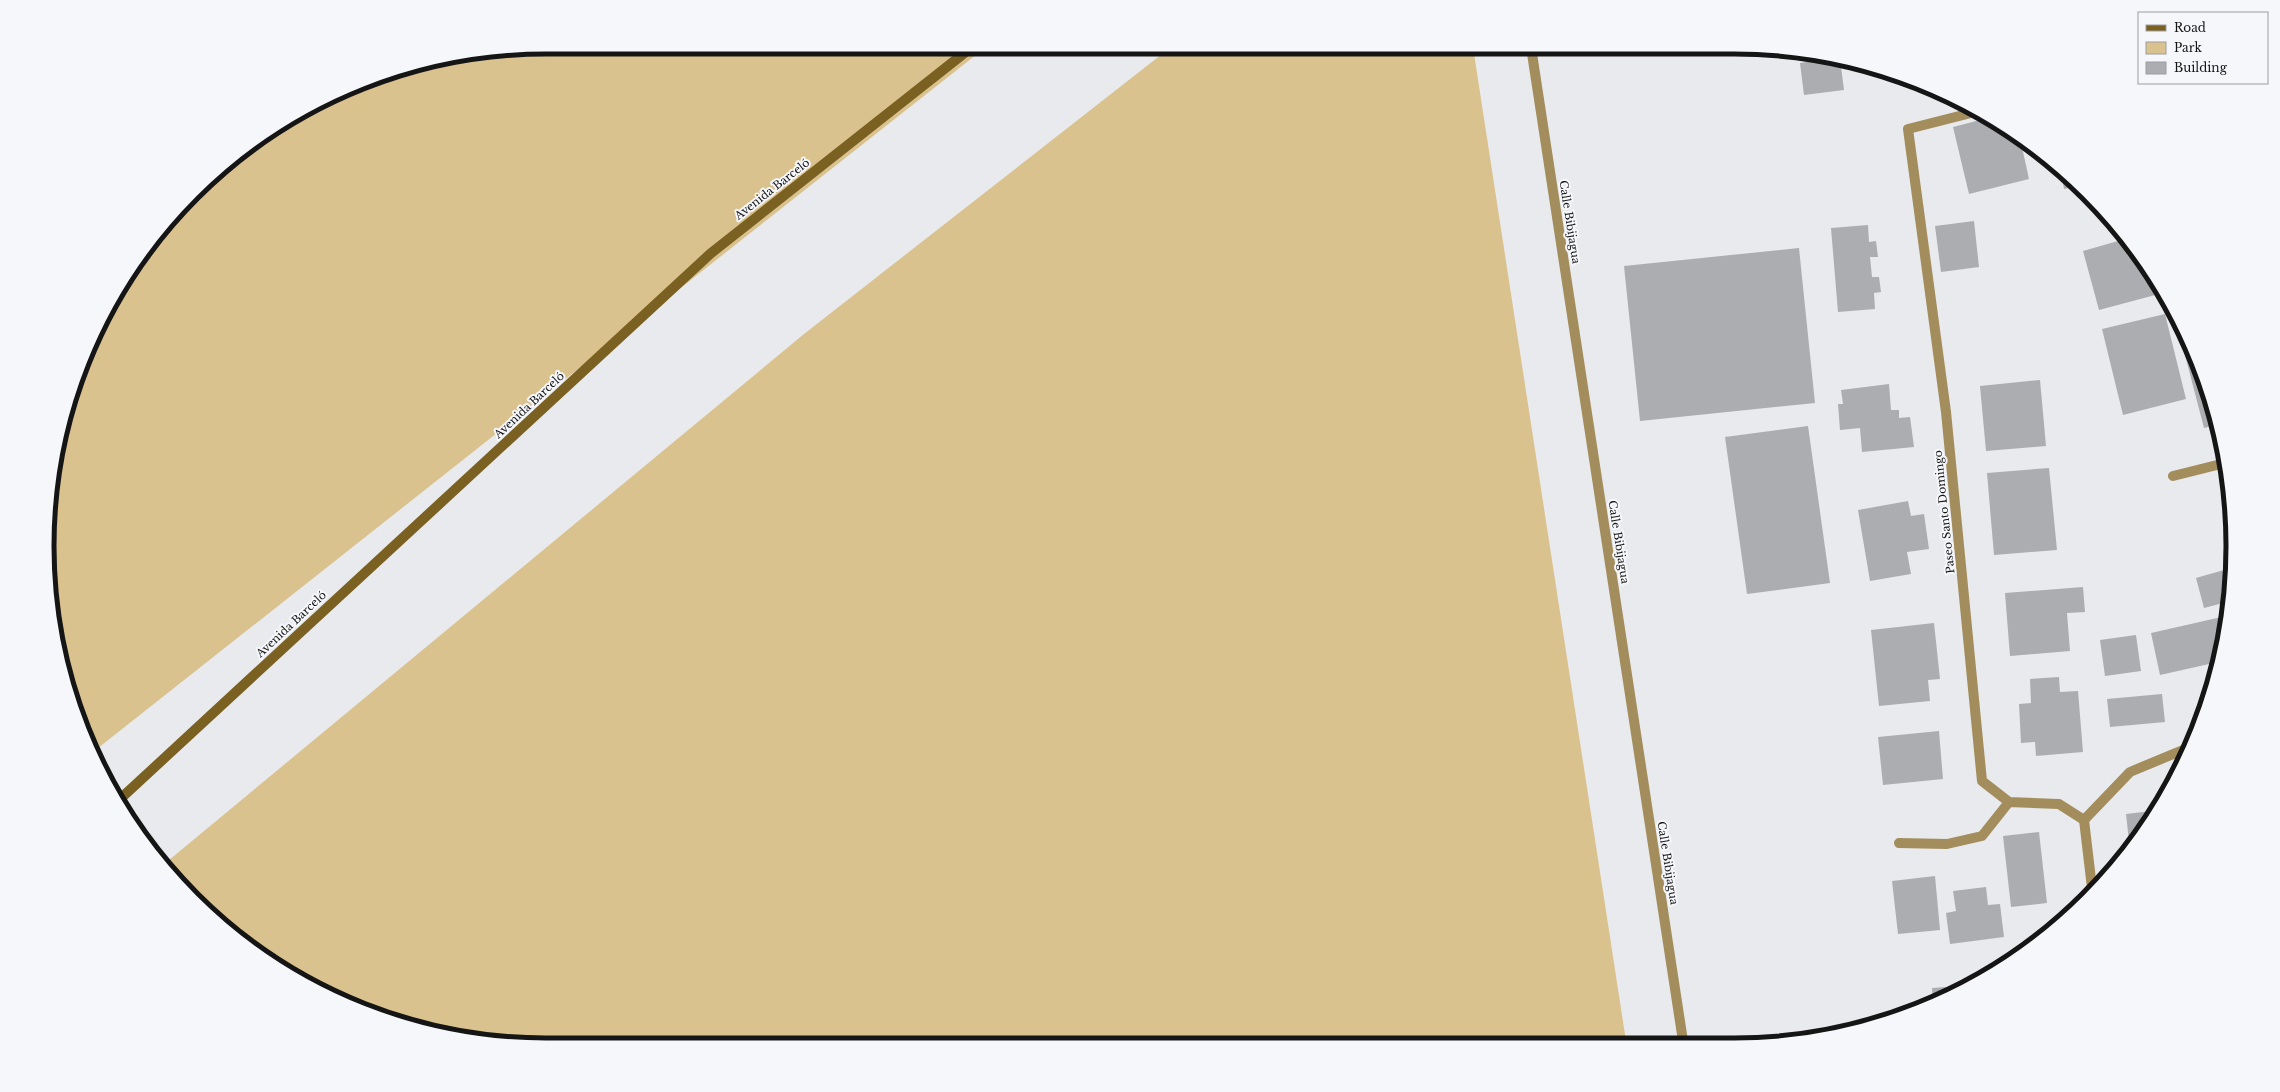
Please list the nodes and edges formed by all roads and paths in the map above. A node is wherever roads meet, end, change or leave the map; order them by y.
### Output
1 (963, 54) edge
2 (1532, 54) edge
3 (1968, 114) edge
4 (2219, 464) edge
5 (2173, 476) dead end
6 (2181, 751) edge
7 (123, 796) edge
8 (2009, 802) junction
9 (2084, 820) junction
10 (1899, 843) dead end
11 (2091, 884) edge
12 (1683, 1038) edge

1 - 7 street, Avenida Barceló
2 - 12 street, Calle Bibijagua
3 - 8 street, Paseo Santo Domingo
4 - 5 street
6 - 9 street
8 - 9 street
8 - 10 street
9 - 11 street

